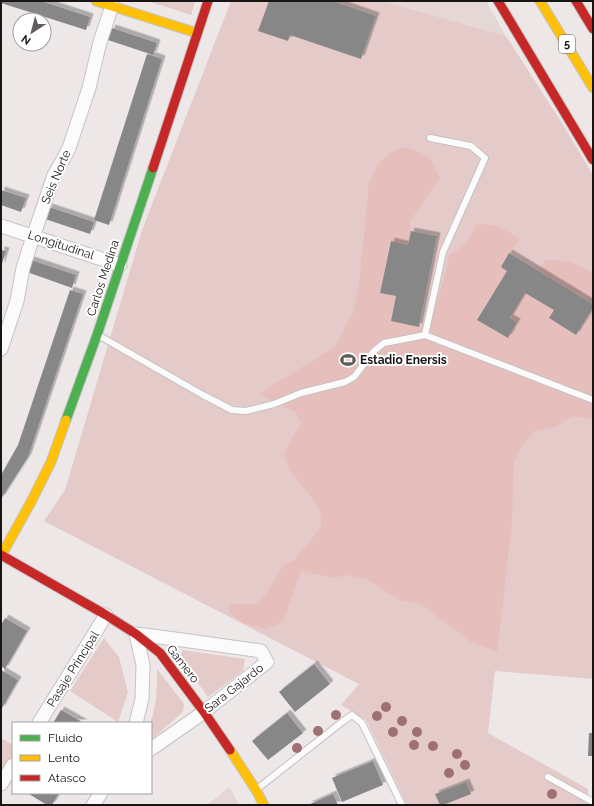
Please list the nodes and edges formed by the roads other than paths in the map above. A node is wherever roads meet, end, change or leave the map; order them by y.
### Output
1 (96, 1) edge
2 (208, 1) edge
3 (498, 1) edge
4 (540, 1) edge
5 (576, 1) edge
6 (112, 6) junction
7 (593, 29) edge
8 (197, 33) junction
9 (593, 88) edge
10 (430, 138) dead end
11 (592, 158) edge
12 (1, 226) edge
13 (33, 236) junction
14 (120, 265) junction
15 (97, 335) junction
16 (425, 335) junction
17 (1, 349) edge
18 (593, 400) edge
19 (1, 556) edge
20 (106, 616) junction
21 (136, 634) junction
22 (204, 712) junction
23 (40, 722) edge
24 (136, 722) edge
25 (152, 747) edge
26 (12, 767) edge
27 (548, 777) dead end
28 (1, 784) edge
29 (256, 790) junction
30 (100, 794) edge
31 (593, 802) edge
32 (93, 805) edge
33 (264, 805) edge
34 (402, 805) edge

1 - 6 main road
2 - 8 main road, Carlos Medina
3 - 11 main road
4 - 9 main road, 5
5 - 7 main road
6 - 8 main road
6 - 13 street, Seis Norte
8 - 14 main road, Carlos Medina
10 - 16 lane
12 - 13 street, Longitudinal
13 - 14 street, Longitudinal
13 - 17 street, Seis Norte
14 - 15 main road, Carlos Medina
15 - 16 lane
15 - 19 main road, Carlos Medina
16 - 18 lane
19 - 20 main road, Gamero
20 - 21 main road, Gamero
20 - 23 street, Pasaje Principal
21 - 22 main road, Gamero
21 - 22 street, Sara Gajardo
21 - 24 street
22 - 25 street, Sara Gajardo
22 - 29 main road, Gamero
26 - 28 street
27 - 31 lane
29 - 33 main road, Gamero
29 - 34 lane
30 - 32 street

